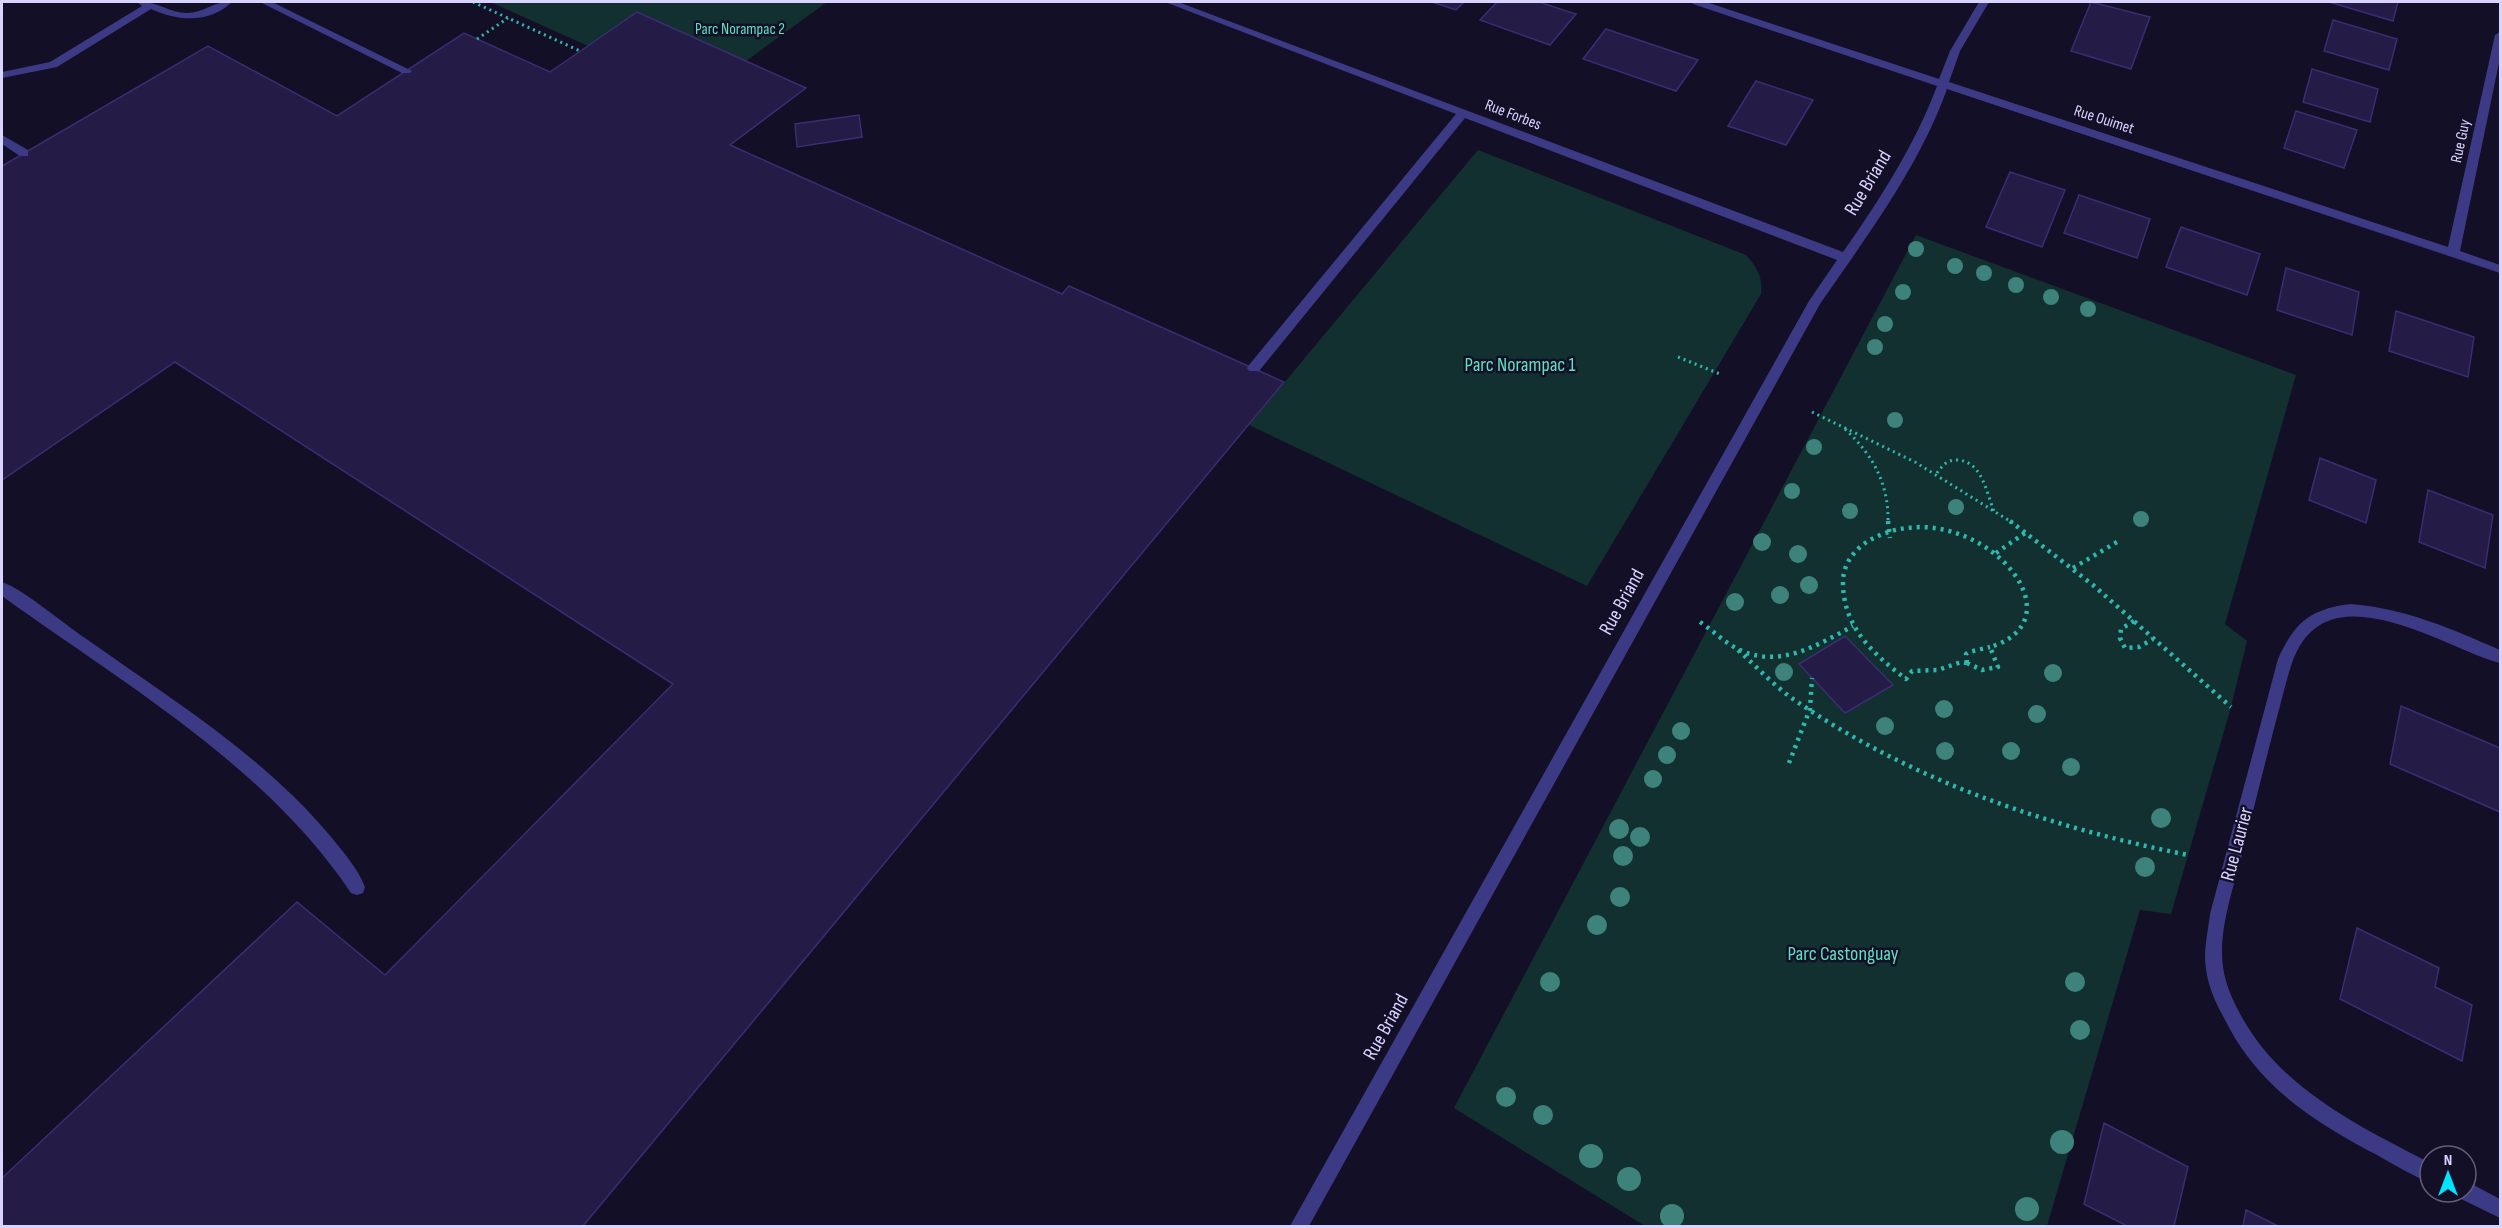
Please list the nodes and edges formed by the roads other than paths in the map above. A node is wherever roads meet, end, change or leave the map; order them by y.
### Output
1 (227, 2) edge
2 (266, 2) edge
3 (1170, 2) edge
4 (1697, 2) edge
5 (1983, 2) edge
6 (146, 3) edge
7 (2500, 35) edge
8 (406, 71) dead end
9 (2, 75) edge
10 (1944, 84) junction
11 (1463, 113) junction
12 (2, 139) edge
13 (24, 153) dead end
14 (2452, 253) junction
15 (1845, 258) junction
16 (2500, 269) edge
17 (1254, 368) dead end
18 (2, 588) edge
19 (2500, 657) edge
20 (357, 887) dead end
21 (2418, 1167) edge
22 (2478, 1197) edge
23 (2500, 1209) edge
24 (1299, 1227) edge

1 - 6 street
2 - 8 street
3 - 11 street, Rue Forbes
4 - 10 street, Rue Ouimet
5 - 10 street, Rue Briand
6 - 9 street
7 - 14 street, Rue Guy
10 - 14 street, Rue Ouimet
10 - 15 street, Rue Briand
11 - 15 street, Rue Forbes
11 - 17 street
12 - 13 street
14 - 16 street, Rue Ouimet
15 - 24 street, Rue Briand
18 - 20 street
19 - 21 street, Rue Laurier
22 - 23 street

